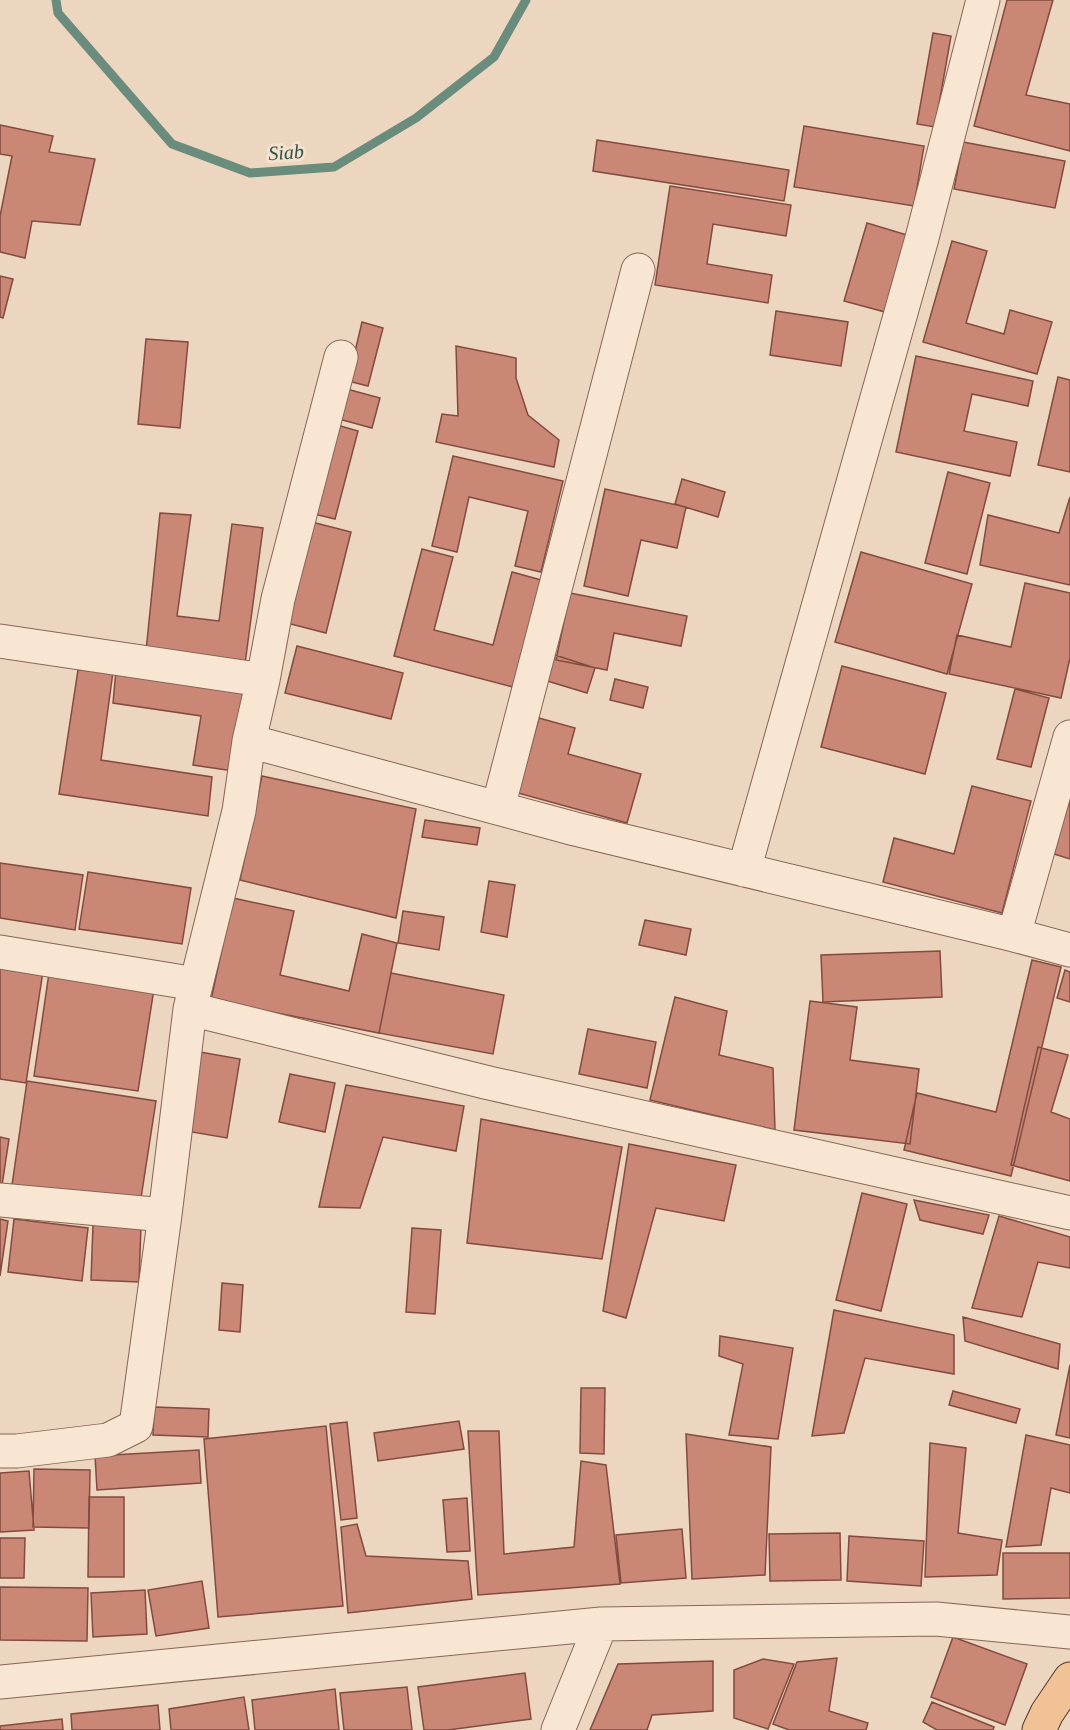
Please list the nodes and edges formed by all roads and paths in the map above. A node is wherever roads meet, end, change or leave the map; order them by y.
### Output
1 (983, 0) edge
2 (638, 270) dead end
3 (341, 357) dead end
4 (0, 641) edge
5 (263, 680) junction
6 (1070, 738) edge
7 (249, 741) junction
8 (498, 808) junction
9 (744, 870) junction
10 (1014, 935) junction
11 (1070, 950) edge
12 (0, 952) edge
13 (193, 996) junction
14 (0, 1200) edge
15 (1070, 1213) edge
16 (165, 1215) junction
17 (0, 1451) edge
18 (601, 1624) junction
19 (1070, 1632) edge
20 (1070, 1679) edge
21 (0, 1682) edge
22 (558, 1730) edge
23 (1039, 1730) edge

1 - 9 street
2 - 8 street
3 - 5 street
4 - 5 street
5 - 7 street
6 - 10 street
7 - 8 street
7 - 13 street
8 - 9 street
9 - 10 street
10 - 11 street
12 - 13 street
13 - 15 street
13 - 16 street
14 - 16 street
16 - 17 street
18 - 19 street
18 - 21 street
18 - 22 street
20 - 23 main road

